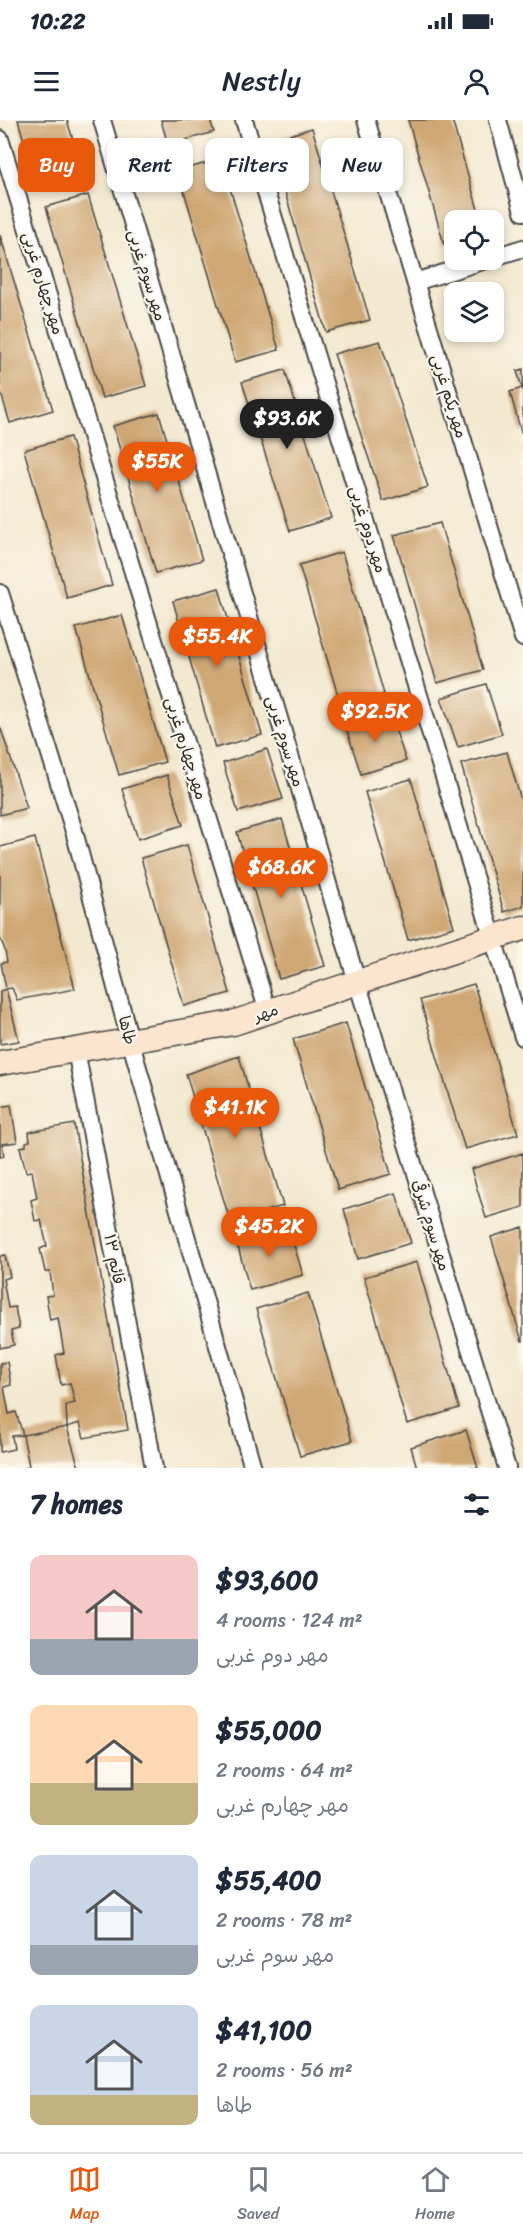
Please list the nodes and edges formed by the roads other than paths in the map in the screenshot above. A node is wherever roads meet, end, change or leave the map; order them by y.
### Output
1 (102, 120) edge
2 (244, 120) edge
3 (366, 120) edge
4 (498, 120) edge
5 (0, 139) edge
6 (523, 212) edge
7 (523, 248) edge
8 (504, 254) edge
9 (454, 270) edge
10 (415, 282) junction
11 (0, 593) edge
12 (523, 638) edge
13 (523, 928) edge
14 (494, 938) junction
15 (357, 982) junction
16 (268, 1012) junction
17 (523, 1037) edge
18 (130, 1040) junction
19 (76, 1050) junction
20 (0, 1063) edge
21 (154, 1468) edge
22 (254, 1468) edge
23 (507, 1468) edge

1 - 15 street, مهر سوم غربی
2 - 14 street, مهر دوم غربی
3 - 10 street, مهر یکم غربی
4 - 6 street
5 - 16 street, مهر چهارم غربی
7 - 8 street
9 - 10 street
10 - 12 street, مهر یکم غربی
11 - 18 street, طاها
13 - 14 street, مهر
14 - 15 street, مهر
14 - 17 street, مهر دوم غربی
15 - 16 street, مهر
15 - 23 street, مهر سوم شرقی
16 - 18 street, مهر
18 - 19 street, مهر
18 - 22 street, طاها
19 - 20 street, مهر
19 - 21 street, قائم ۱۳

